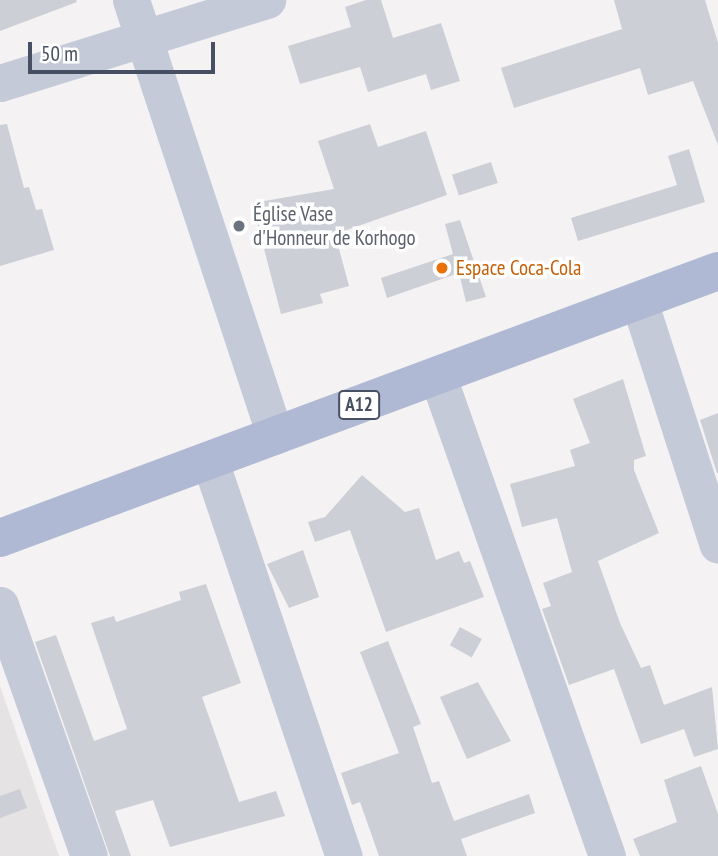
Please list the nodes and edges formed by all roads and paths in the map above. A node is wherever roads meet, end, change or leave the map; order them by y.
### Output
1 (131, 0) edge
2 (267, 0) edge
3 (141, 37) junction
4 (0, 83) edge
5 (718, 271) edge
6 (639, 301) junction
7 (438, 377) junction
8 (275, 436) junction
9 (211, 464) junction
10 (0, 538) edge
11 (718, 545) edge
12 (0, 605) edge
13 (89, 856) edge
14 (344, 856) edge
15 (607, 856) edge

1 - 3 street
2 - 3 street
3 - 4 street
3 - 8 street
5 - 6 main road, A12
6 - 7 main road, A12
6 - 11 street
7 - 8 main road, A12
7 - 15 street
8 - 9 main road, A12
9 - 10 main road, A12
9 - 14 street
12 - 13 street

